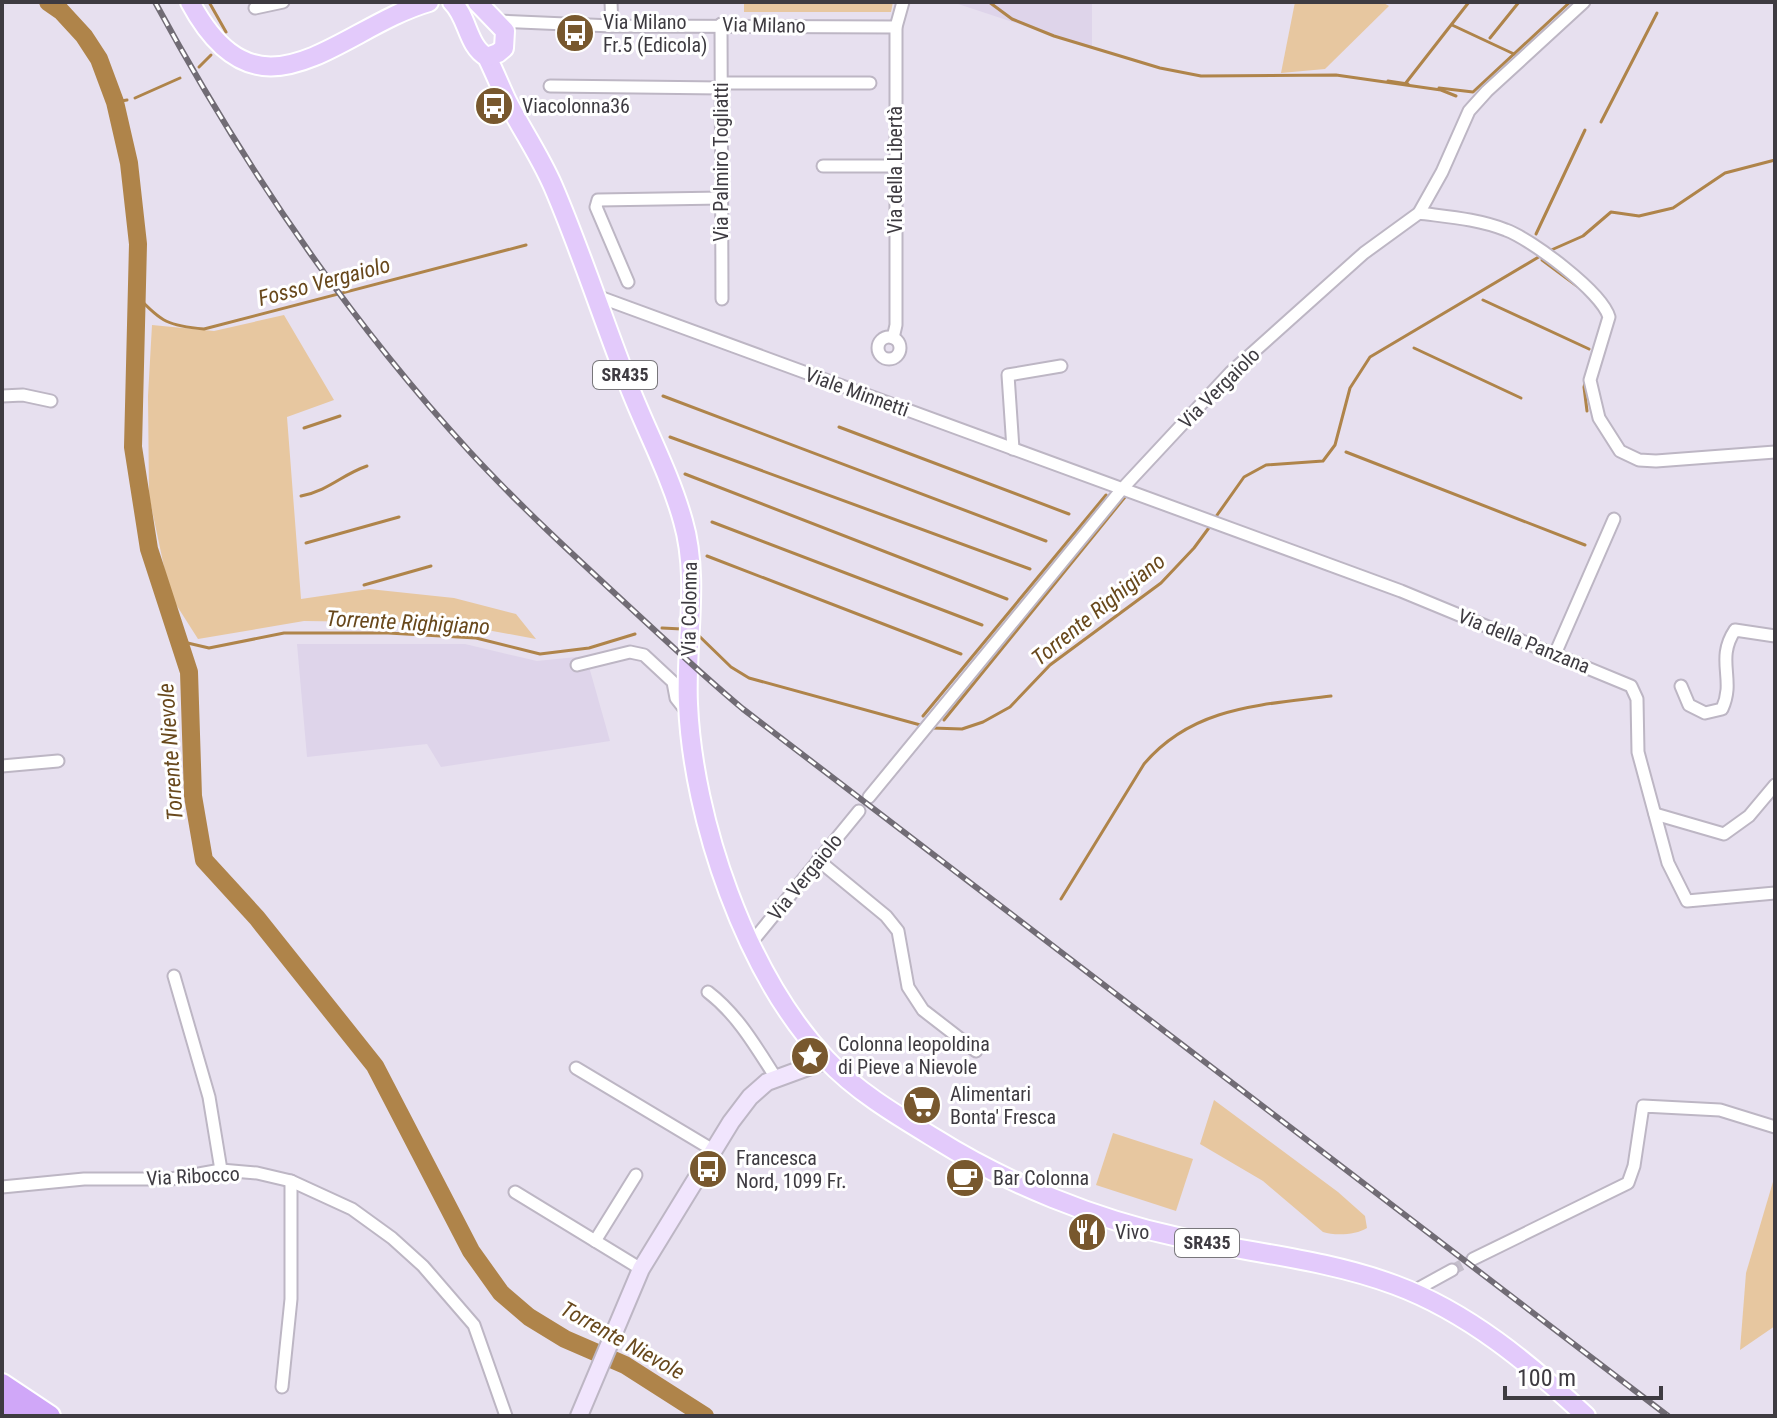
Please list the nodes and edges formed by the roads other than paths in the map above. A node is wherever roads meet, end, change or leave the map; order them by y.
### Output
1 (190, 2) edge
2 (283, 2) edge
3 (429, 2) edge
4 (452, 2) edge
5 (477, 2) edge
6 (611, 2) edge
7 (903, 2) edge
8 (1584, 2) edge
9 (410, 5) edge
10 (255, 8) dead end
11 (498, 21) junction
12 (536, 24) junction
13 (721, 24) junction
14 (612, 26) junction
15 (896, 27) junction
16 (498, 49) junction
17 (870, 83) dead end
18 (550, 86) dead end
19 (721, 86) junction
20 (823, 166) dead end
21 (895, 166) junction
22 (722, 198) junction
23 (1419, 213) junction
24 (628, 282) dead end
25 (593, 295) junction
26 (722, 299) dead end
27 (893, 338) dead end
28 (1061, 366) dead end
29 (2, 396) edge
30 (51, 401) dead end
31 (1013, 449) junction
32 (1775, 452) edge
33 (1122, 489) junction
34 (1614, 519) dead end
35 (1775, 636) edge
36 (1555, 654) junction
37 (577, 665) dead end
38 (680, 683) junction
39 (1681, 686) dead end
40 (58, 761) dead end
41 (2, 766) edge
42 (1775, 785) edge
43 (869, 797) dead end
44 (859, 811) dead end
45 (1655, 814) junction
46 (818, 860) junction
47 (1775, 893) edge
48 (751, 943) junction
49 (174, 976) dead end
50 (708, 992) dead end
51 (976, 1051) dead end
52 (827, 1060) junction
53 (576, 1068) dead end
54 (776, 1078) junction
55 (1775, 1127) edge
56 (713, 1150) junction
57 (221, 1170) junction
58 (636, 1175) dead end
59 (291, 1181) junction
60 (2, 1187) edge
61 (515, 1192) dead end
62 (595, 1241) junction
63 (1473, 1259) tunnel mouth
64 (641, 1269) junction
65 (1452, 1270) tunnel mouth
66 (1412, 1292) junction
67 (2, 1384) edge
68 (282, 1387) dead end
69 (2, 1404) edge
70 (20, 1416) edge
71 (50, 1416) edge
72 (506, 1416) edge
73 (579, 1416) edge
74 (1586, 1416) edge

1 - 9 main road
2 - 10 street
3 - 9 main road
4 - 16 main road, SR435
5 - 11 main road, SR435
6 - 14 street
7 - 15 street, Via della Libertà
8 - 23 street, Via Vergaiolo
11 - 12 street, Via Milano
11 - 16 main road, SR435
12 - 14 street, Via Milano
12 - 16 street
13 - 14 street, Via Milano
13 - 15 street, Via Milano
13 - 19 street, Via Palmiro Togliatti
15 - 21 street, Via della Libertà
16 - 25 main road, Via Colonna / SR435
17 - 19 street
18 - 19 street
19 - 22 street, Via Palmiro Togliatti
20 - 21 street
21 - 27 street, Via della Libertà
22 - 24 street
22 - 26 street, Via Palmiro Togliatti
23 - 32 street
23 - 33 street, Via Vergaiolo
25 - 31 street, Viale Minnetti
25 - 38 main road, Via Colonna / SR435
28 - 31 street
29 - 30 street
31 - 33 street, Viale Minnetti
33 - 36 street, Via della Panzana
33 - 43 street, Via Vergaiolo
34 - 36 street
35 - 39 street
36 - 45 street, Via della Panzana
37 - 38 street
38 - 48 main road, Via Colonna / SR435
40 - 41 street
42 - 45 street
44 - 46 street, Via Vergaiolo
45 - 47 street, Via della Panzana
46 - 48 street, Via Vergaiolo
46 - 51 street
48 - 52 main road, Via Colonna / SR435
49 - 57 street
50 - 54 street
52 - 54 main road
52 - 66 main road, SR435
53 - 56 street
54 - 56 main road
55 - 63 street
56 - 64 main road
57 - 59 street, Via Ribocco
57 - 60 street, Via Ribocco
58 - 62 street
59 - 68 street
59 - 72 street, Via Ribocco
61 - 62 street
62 - 64 street
64 - 73 main road
65 - 66 street
66 - 74 main road, SR435
67 - 71 highway
69 - 70 highway

